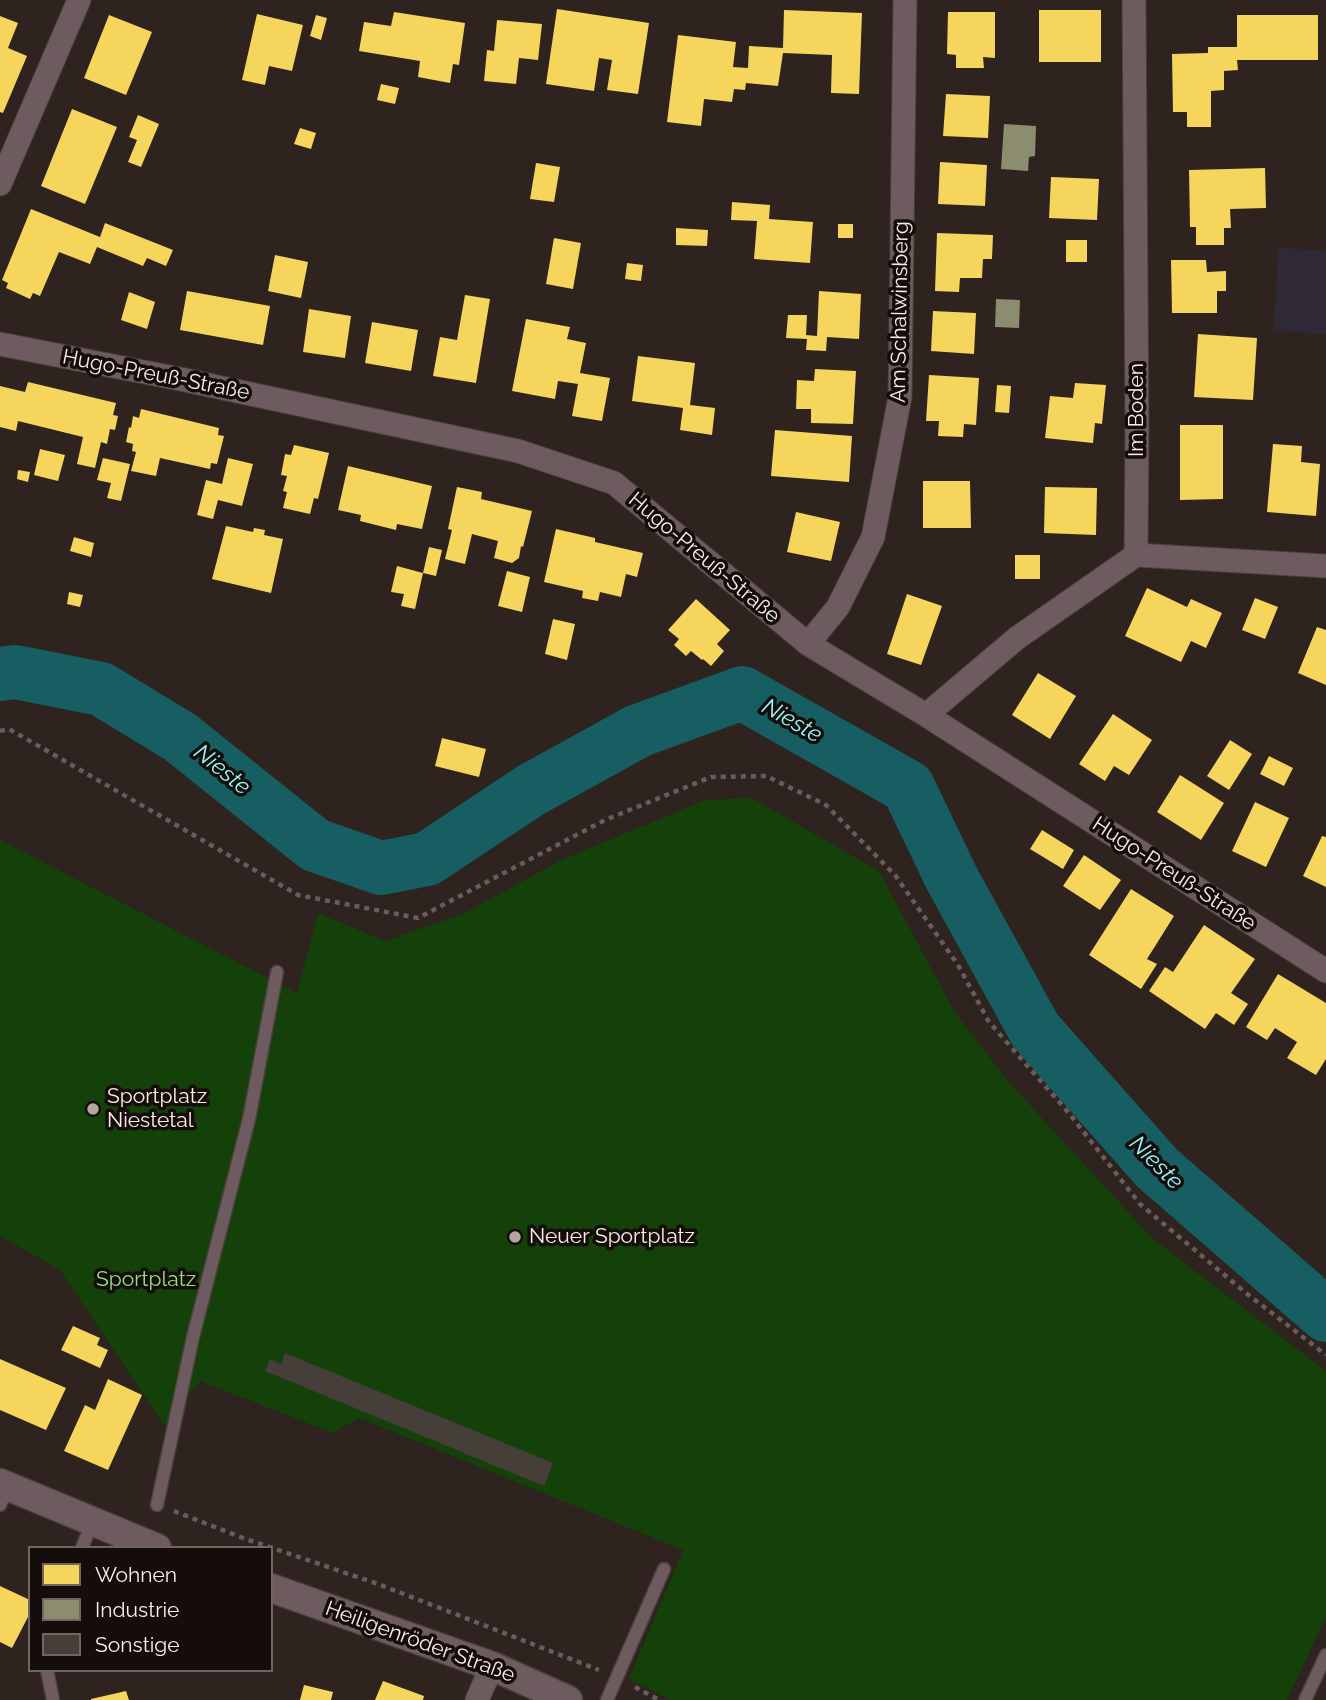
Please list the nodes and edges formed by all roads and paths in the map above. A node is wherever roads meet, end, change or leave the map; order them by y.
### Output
1 (79, 0) edge
2 (905, 0) edge
3 (1134, 0) edge
4 (0, 184) edge
5 (0, 344) edge
6 (1136, 555) junction
7 (1326, 566) edge
8 (808, 644) junction
9 (926, 715) junction
10 (0, 731) edge
11 (1326, 971) edge
12 (276, 972) dead end
13 (1326, 1355) edge
14 (3, 1491) edge
15 (157, 1505) joint
16 (92, 1522) junction
17 (83, 1546) edge
18 (152, 1546) edge
19 (266, 1546) edge
20 (273, 1548) edge
21 (664, 1569) dead end
22 (273, 1589) edge
23 (1326, 1655) edge
24 (492, 1666) junction
25 (47, 1672) edge
26 (618, 1677) junction
27 (53, 1700) edge
28 (477, 1700) edge
29 (568, 1700) edge
30 (607, 1700) edge
31 (659, 1700) edge
32 (1305, 1700) edge

1 - 4 street
2 - 8 street, Am Schalwinsberg
3 - 6 street, Im Boden
5 - 8 street, Hugo-Preuß-Straße
6 - 7 street
6 - 9 street
8 - 9 street, Hugo-Preuß-Straße
9 - 11 street, Hugo-Preuß-Straße
10 - 13 path
12 - 15 lane
14 - 16 street
15 - 19 path
16 - 17 lane
16 - 18 street
20 - 26 path
21 - 26 lane
22 - 24 street, Heiligenröder Straße
23 - 32 lane
24 - 28 street
24 - 29 street, Heiligenröder Straße
25 - 27 lane
26 - 30 lane
26 - 31 path

